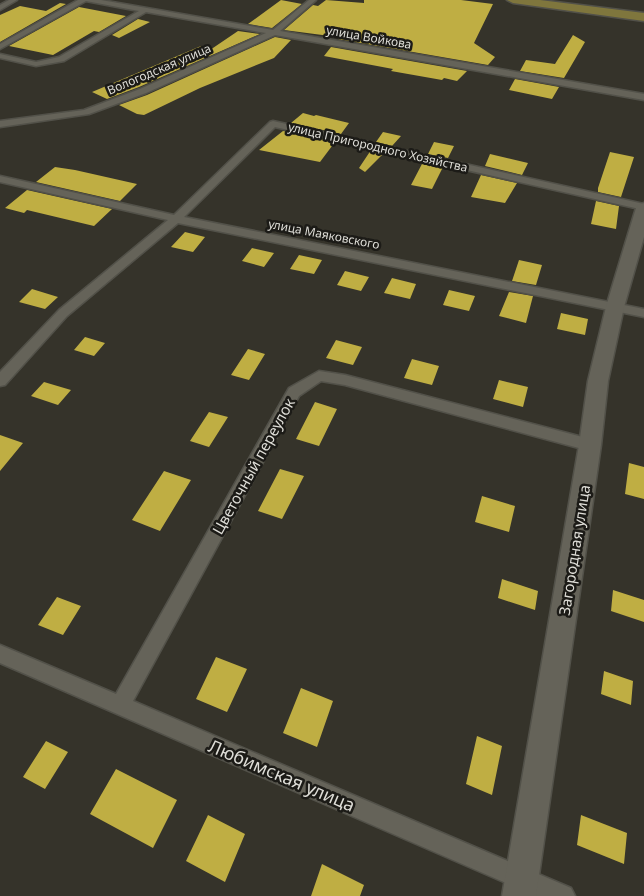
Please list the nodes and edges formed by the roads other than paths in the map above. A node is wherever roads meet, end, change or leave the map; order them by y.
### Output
1 (14, 0) edge
2 (83, 0) edge
3 (89, 0) edge
4 (313, 0) edge
5 (513, 0) edge
6 (0, 8) edge
7 (145, 10) junction
8 (644, 17) edge
9 (275, 32) junction
10 (0, 47) edge
11 (0, 56) edge
12 (644, 97) edge
13 (0, 124) edge
14 (0, 179) edge
15 (644, 207) edge
16 (176, 219) junction
17 (615, 307) junction
18 (644, 313) edge
19 (0, 381) edge
20 (590, 445) junction
21 (0, 654) edge
22 (120, 706) junction
23 (520, 887) edge
24 (563, 896) edge

1 - 6 street
2 - 10 street
3 - 7 street, улица Войкова
4 - 9 street, Вологодская улица
5 - 8 main road
7 - 9 street, улица Войкова
7 - 11 street
9 - 12 street, улица Войкова
9 - 13 street, Вологодская улица
14 - 16 street, улица Маяковского
15 - 16 street, улица Пригородного Хозяйства
15 - 17 street, Загородная улица
16 - 17 street, улица Маяковского
16 - 19 street, улица Пригородного Хозяйства
17 - 18 street, улица Маяковского
17 - 20 street, Загородная улица
20 - 22 street, Цветочный переулок
20 - 23 street, Загородная улица
21 - 22 street, Любимская улица
22 - 23 street, Любимская улица
23 - 24 street, Любимская улица

